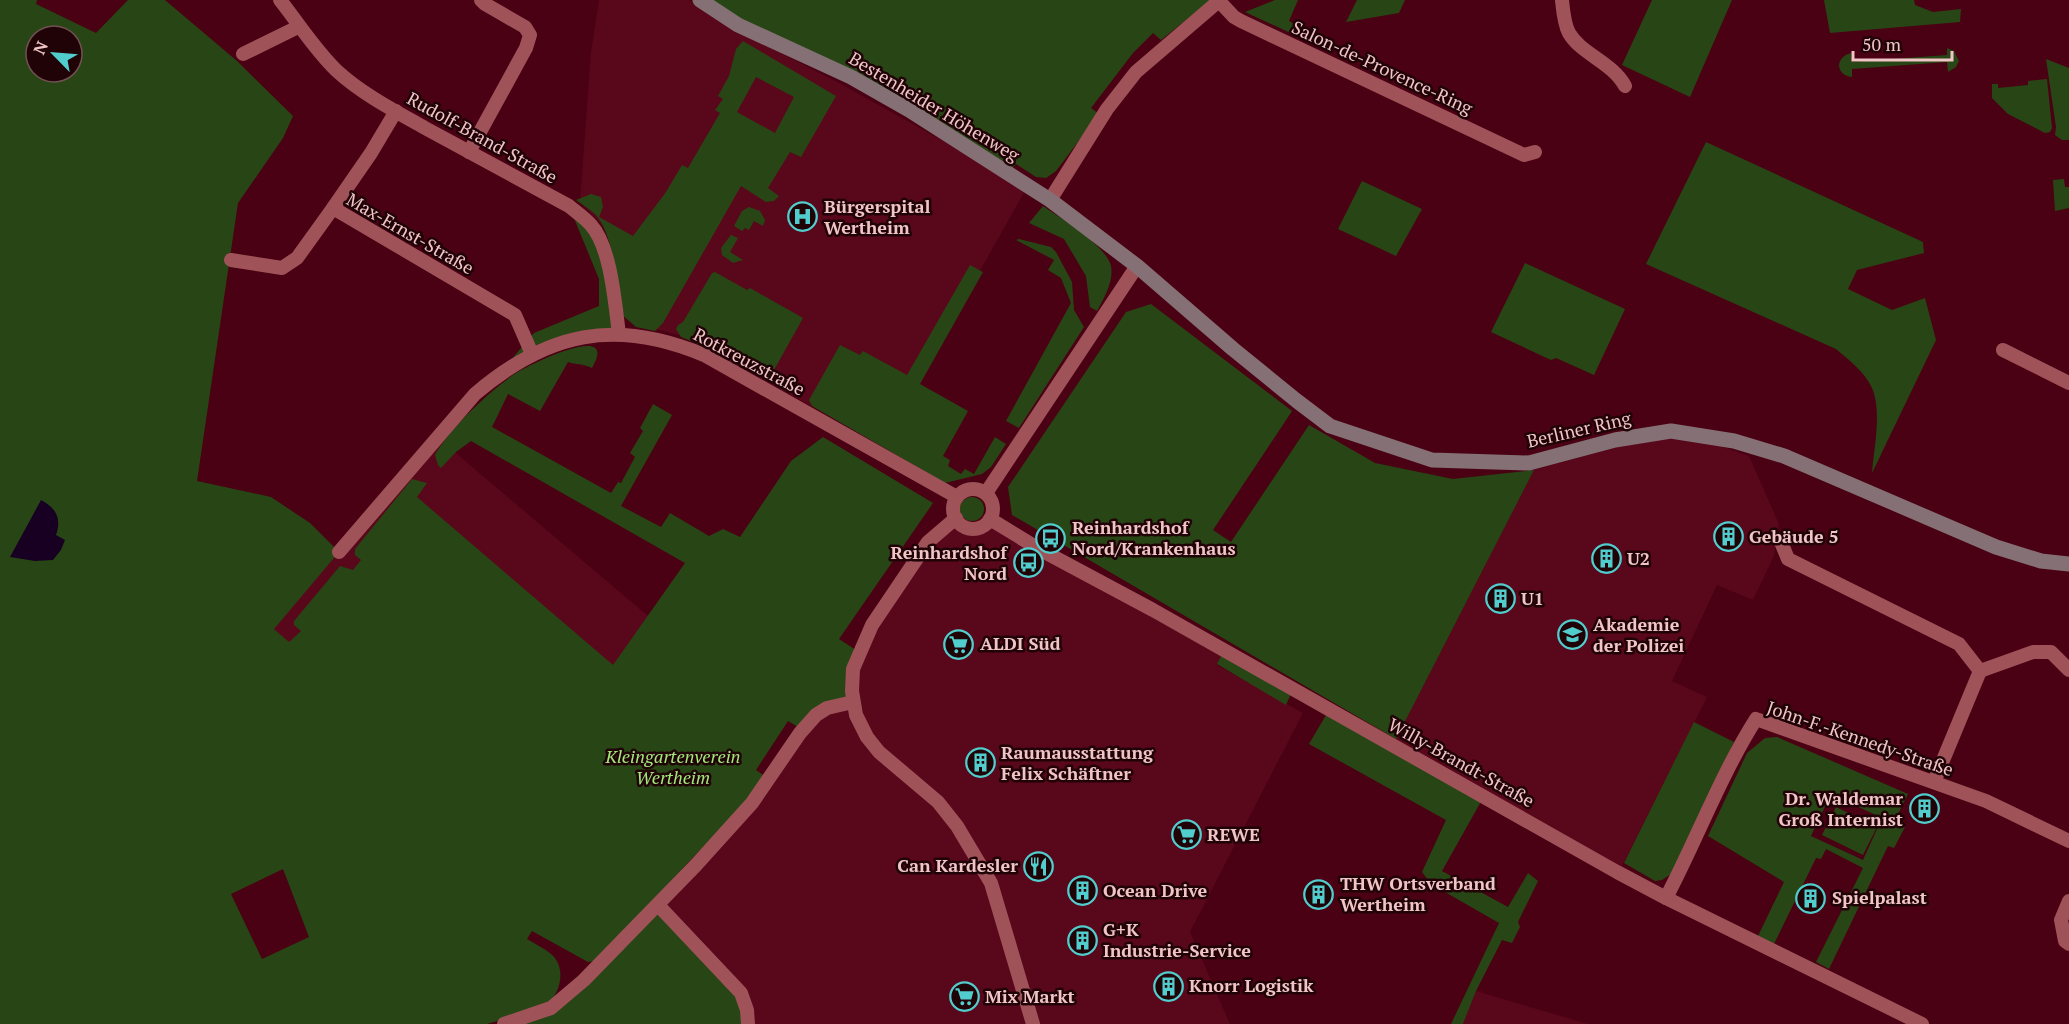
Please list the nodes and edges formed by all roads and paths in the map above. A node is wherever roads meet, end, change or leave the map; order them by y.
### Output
1 (481, 0) edge
2 (700, 0) edge
3 (1220, 0) edge
4 (1562, 0) edge
5 (286, 2) edge
6 (298, 27) junction
7 (243, 54) dead end
8 (1625, 86) dead end
9 (396, 111) junction
10 (469, 152) junction
11 (1535, 152) dead end
12 (1050, 200) junction
13 (333, 208) junction
14 (231, 260) dead end
15 (1137, 266) junction
16 (619, 334) junction
17 (2003, 350) dead end
18 (532, 354) junction
19 (2069, 383) edge
20 (986, 493) junction
21 (957, 497) junction
22 (956, 518) junction
23 (990, 519) junction
24 (1781, 542) dead end
25 (339, 552) dead end
26 (2069, 564) edge
27 (2069, 670) edge
28 (1980, 671) junction
29 (853, 702) junction
30 (1934, 782) junction
31 (2069, 841) edge
32 (1666, 898) junction
33 (2069, 901) edge
34 (658, 905) junction
35 (2069, 944) edge
36 (504, 1024) edge
37 (748, 1024) edge
38 (1033, 1024) edge
39 (1922, 1024) edge

1 - 10 street
2 - 12 street, Bestenheider Höhenweg
3 - 11 street, Salon-de-Provence-Ring
3 - 12 street, Salon-de-Provence-Ring
4 - 8 street
5 - 6 street, Rudolf-Brand-Straße
6 - 7 street
6 - 9 street, Rudolf-Brand-Straße
9 - 10 street, Rudolf-Brand-Straße
9 - 13 street
10 - 16 street, Rudolf-Brand-Straße
12 - 15 street, Bestenheider Höhenweg
13 - 14 street, Max-Ernst-Straße
13 - 18 street, Max-Ernst-Straße
15 - 20 street
15 - 26 street, Berliner Ring
16 - 18 street, Rotkreuzstraße
16 - 21 street, Rotkreuzstraße
17 - 19 street
18 - 25 street, Rotkreuzstraße
20 - 21 street
20 - 23 street
21 - 22 street
22 - 23 street
22 - 29 street
23 - 32 street, Willy-Brandt-Straße
24 - 28 street
27 - 28 street
28 - 30 street
29 - 34 street
29 - 38 street
30 - 31 street, John-F.-Kennedy-Straße
30 - 32 street, John-F.-Kennedy-Straße
32 - 39 street, Willy-Brandt-Straße
33 - 35 street
34 - 36 street
34 - 37 street

